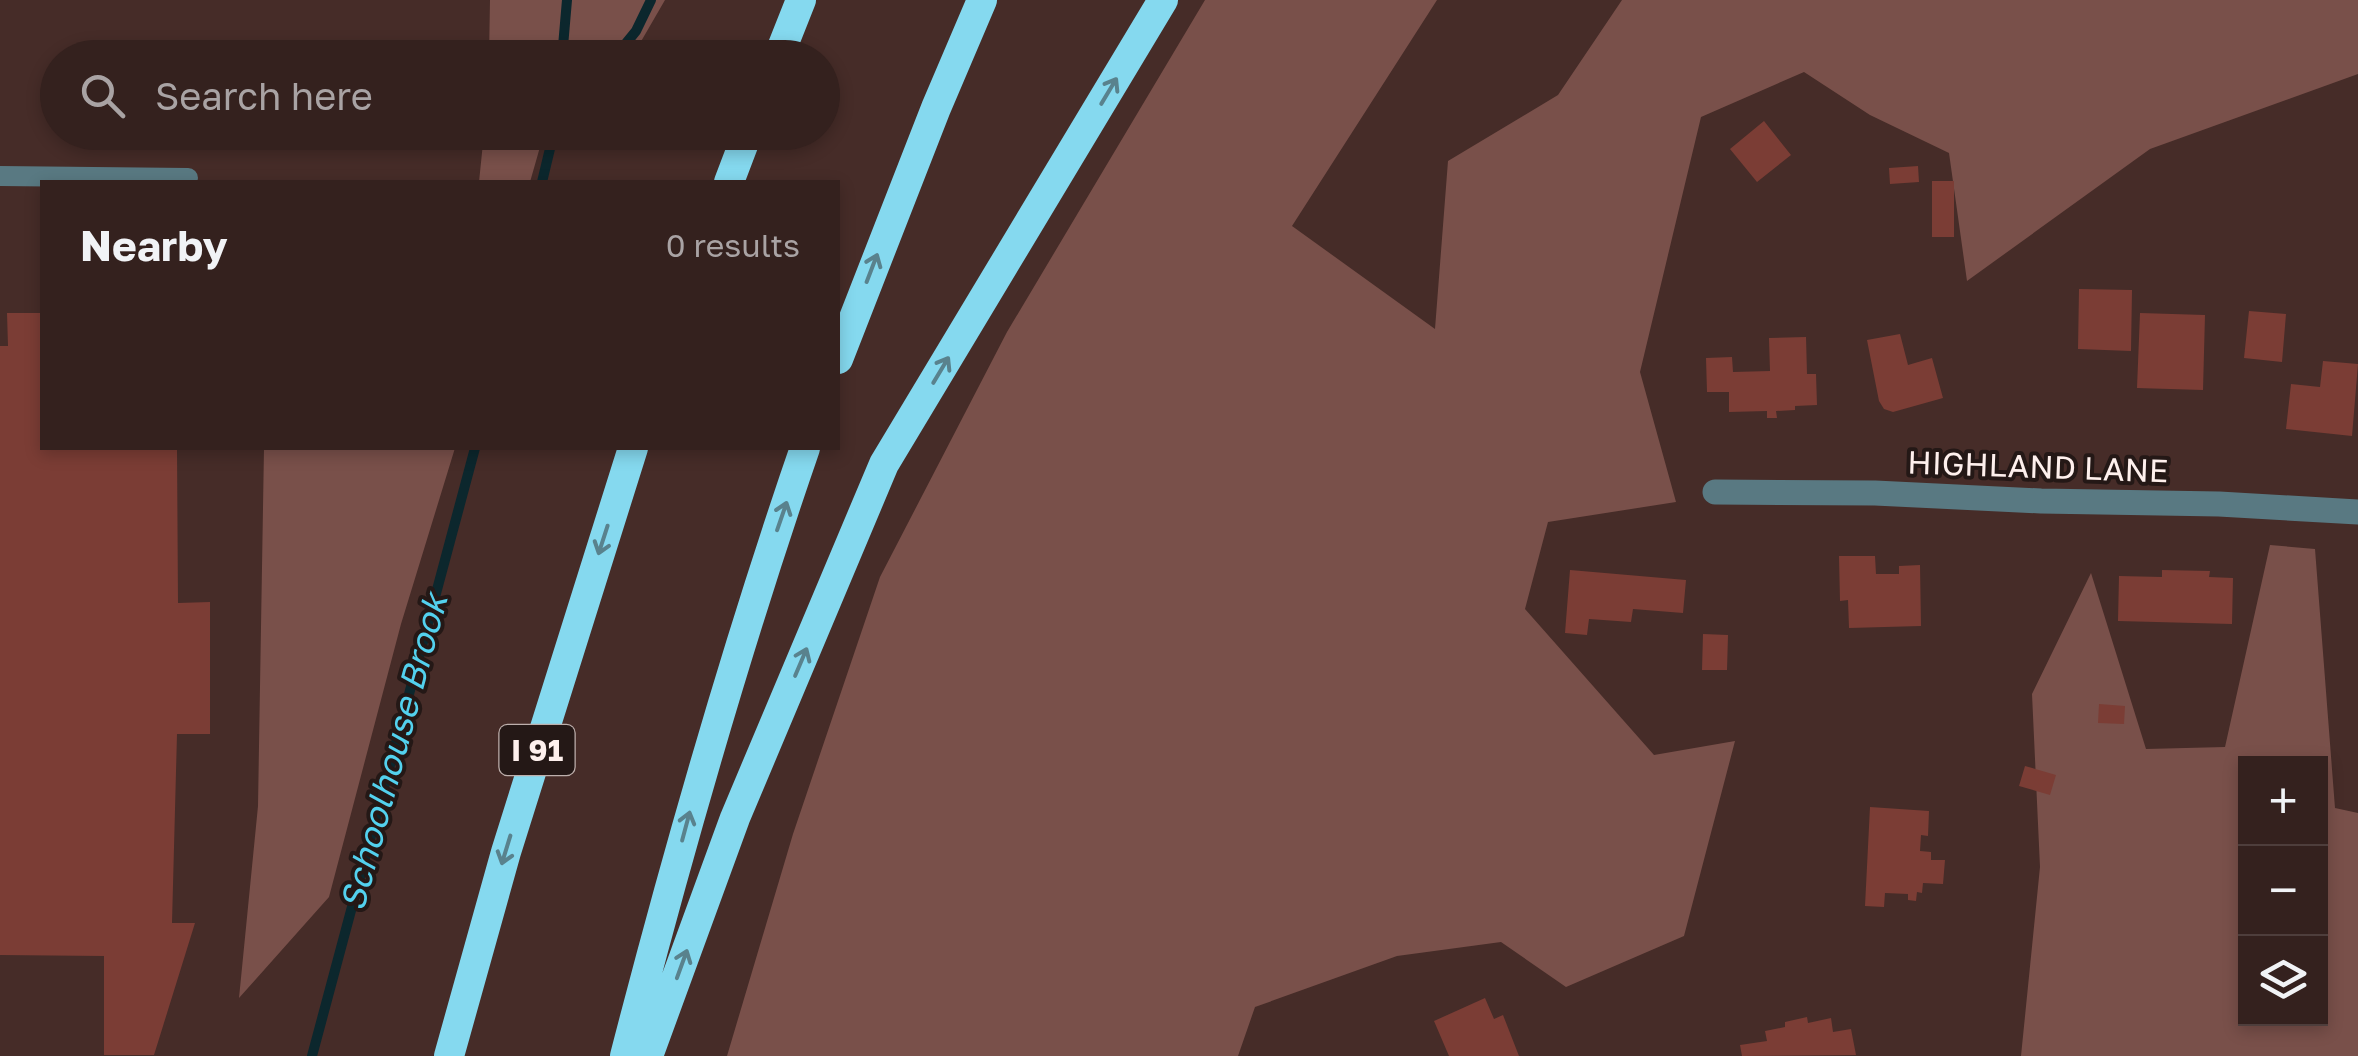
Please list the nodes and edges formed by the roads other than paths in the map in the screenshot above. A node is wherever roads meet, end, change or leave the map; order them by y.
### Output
1 (801, 0) edge
2 (982, 0) edge
3 (1163, 0) edge
4 (785, 40) edge
5 (741, 150) edge
6 (0, 176) edge
7 (188, 178) dead end
8 (729, 180) edge
9 (840, 354) edge
10 (633, 450) edge
11 (804, 450) edge
12 (1715, 492) dead end
13 (2358, 512) edge
14 (448, 1056) edge
15 (626, 1056) edge
16 (648, 1056) edge

1 - 4 highway
9 -> 2 highway
16 -> 3 highway
5 - 8 highway
6 - 7 lane
10 -> 14 highway, I 91
15 -> 11 highway
12 - 13 street, HIGHLAND LANE

